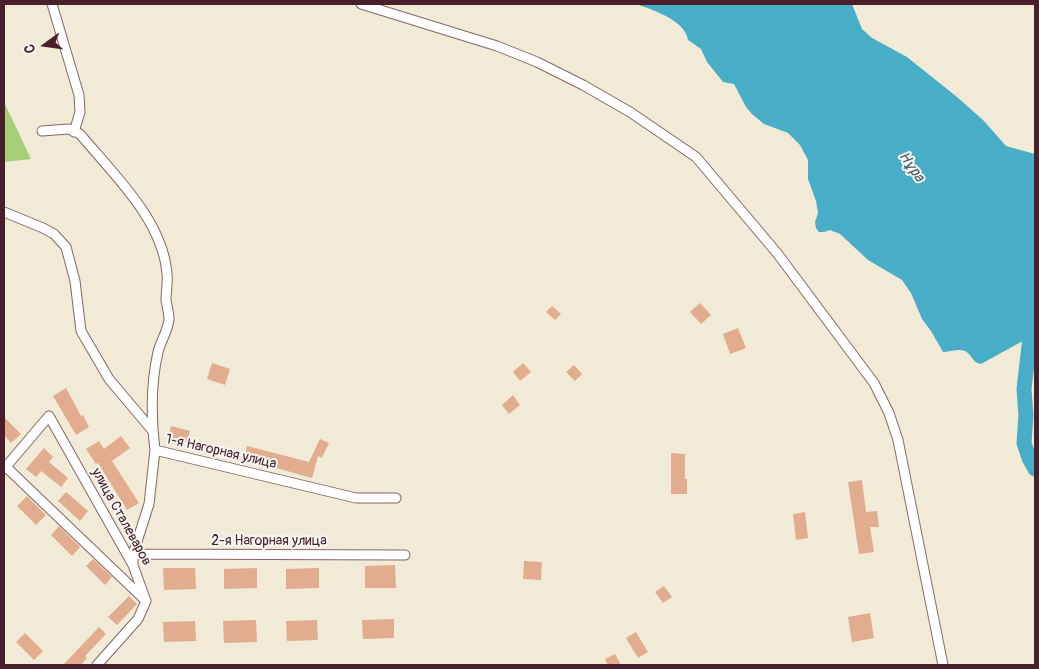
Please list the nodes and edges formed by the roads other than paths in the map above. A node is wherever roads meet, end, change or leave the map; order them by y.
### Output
1 (52, 4) edge
2 (361, 4) edge
3 (42, 131) dead end
4 (74, 132) junction
5 (4, 212) edge
6 (152, 430) junction
7 (155, 450) junction
8 (4, 467) edge
9 (396, 498) dead end
10 (133, 554) junction
11 (405, 555) dead end
12 (134, 564) junction
13 (146, 601) junction
14 (97, 665) edge
15 (944, 665) edge

1 - 4 street
2 - 15 street
3 - 4 street
4 - 6 street
5 - 6 street
6 - 7 street
7 - 9 street, 1-я Нагорная улица
7 - 10 street, 1-я Нагорная улица
8 - 12 street, улица Сталеваров
8 - 13 street, улица Сталеваров
10 - 11 street, 2-я Нагорная улица
10 - 12 street, 1-я Нагорная улица
12 - 13 street, улица Сталеваров
13 - 14 street

